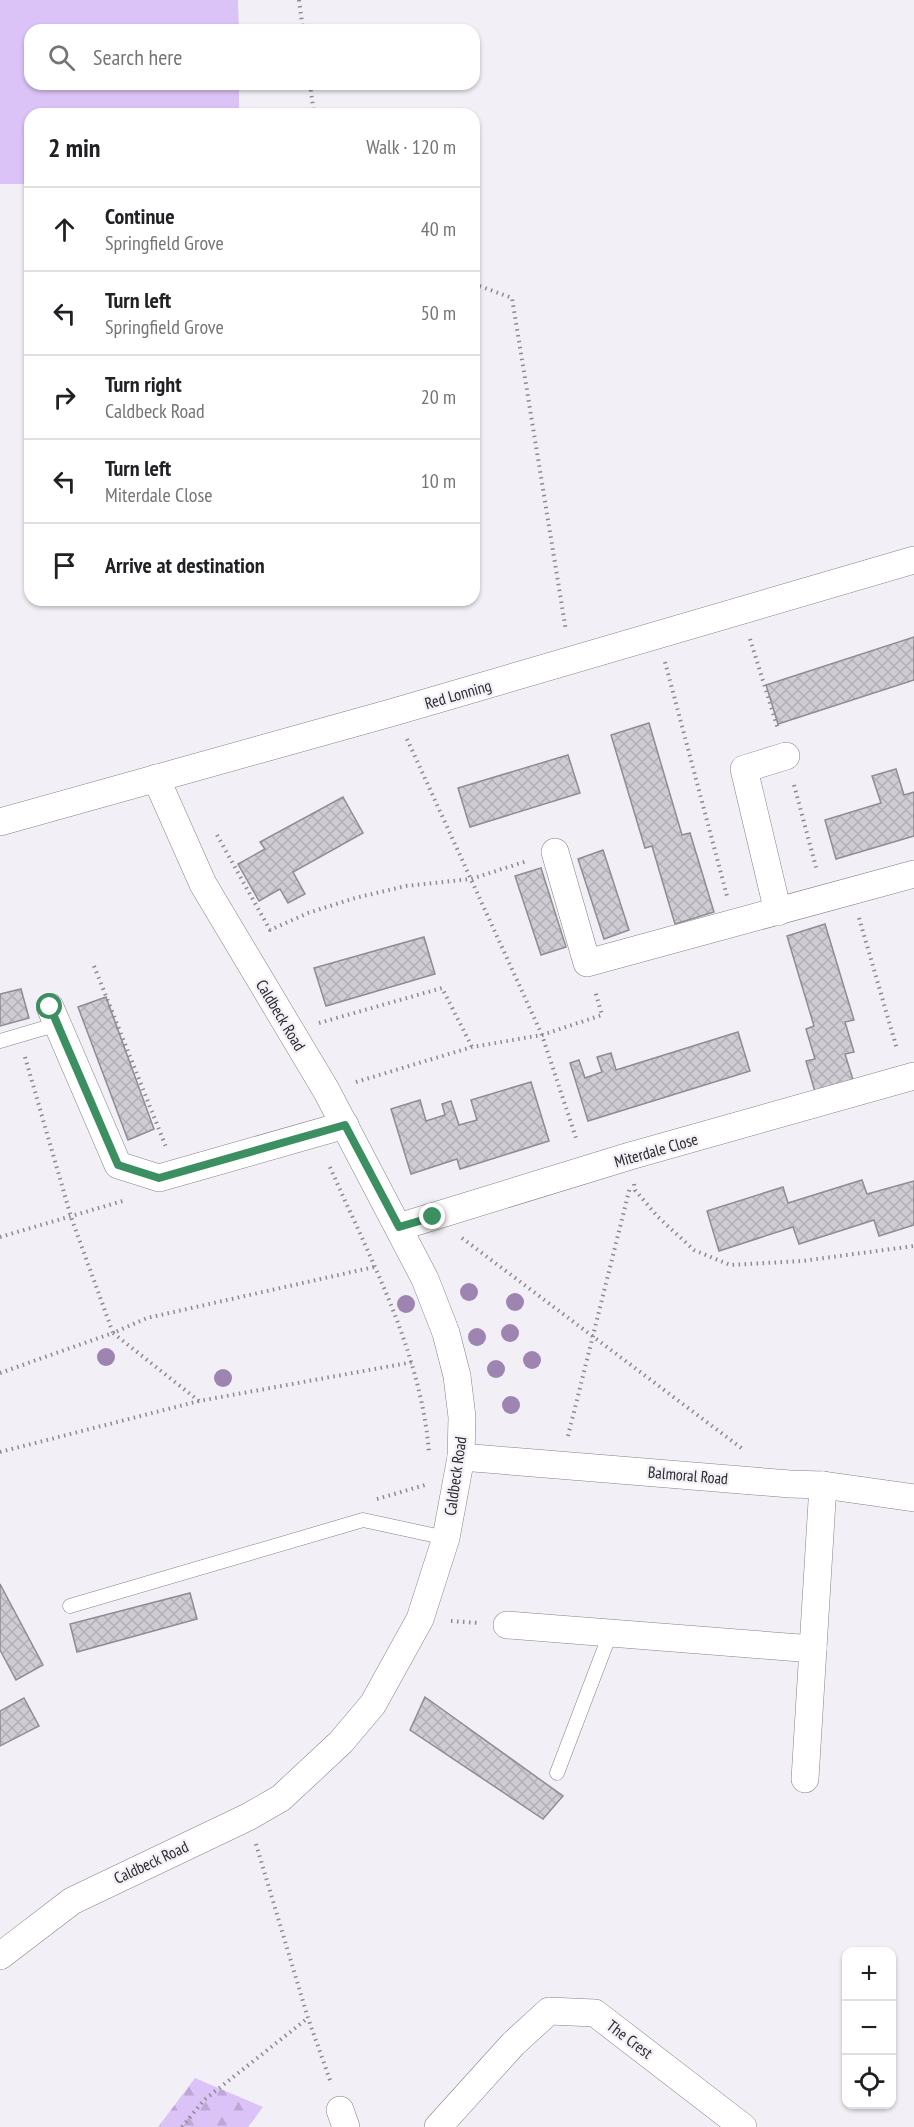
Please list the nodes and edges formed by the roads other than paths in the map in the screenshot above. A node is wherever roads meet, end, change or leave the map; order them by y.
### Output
1 (914, 560) edge
2 (786, 756) dead end
3 (156, 778) junction
4 (0, 822) edge
5 (555, 852) dead end
6 (914, 874) edge
7 (778, 912) junction
8 (54, 1016) joint
9 (0, 1041) edge
10 (910, 1078) edge
11 (345, 1125) junction
12 (399, 1227) junction
13 (461, 1457) junction
14 (823, 1485) junction
15 (914, 1498) edge
16 (446, 1538) junction
17 (70, 1606) dead end
18 (507, 1625) road end
19 (610, 1634) junction
20 (813, 1649) junction
21 (557, 1773) dead end
22 (805, 1779) dead end
23 (0, 1956) edge
24 (438, 2127) edge
25 (743, 2127) edge

1 - 3 street, Red Lonning
2 - 7 street
3 - 4 street, Red Lonning
3 - 11 street, Caldbeck Road
5 - 7 street
6 - 7 street
8 - 9 lane
8 - 11 street
10 - 12 street, Miterdale Close
11 - 12 street, Caldbeck Road
12 - 13 street, Caldbeck Road
13 - 14 street, Balmoral Road
13 - 16 street, Caldbeck Road
14 - 15 street, Balmoral Road
14 - 20 street
16 - 17 lane
16 - 23 street, Caldbeck Road
18 - 19 street
19 - 20 street
19 - 21 lane
20 - 22 street
24 - 25 street, The Crest

